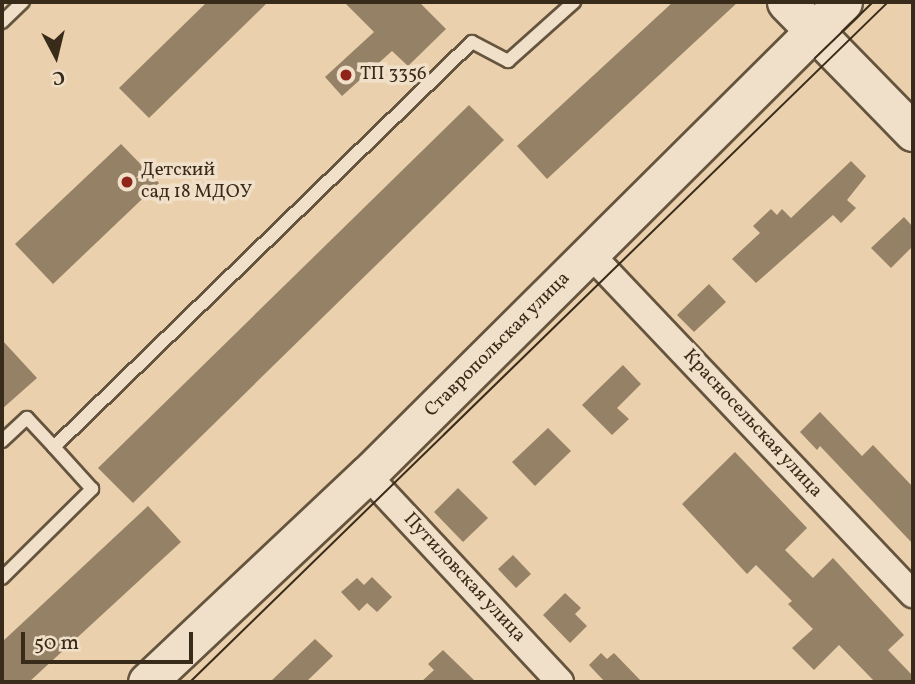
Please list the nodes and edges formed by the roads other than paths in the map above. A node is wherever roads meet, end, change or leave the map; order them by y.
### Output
1 (23, 2) edge
2 (786, 2) edge
3 (843, 2) edge
4 (571, 3) edge
5 (2, 22) edge
6 (814, 30) junction
7 (913, 132) edge
8 (590, 254) junction
9 (2, 441) edge
10 (54, 447) junction
11 (366, 475) junction
12 (2, 578) edge
13 (913, 594) edge
14 (147, 682) edge
15 (560, 682) edge

1 - 5 lane
2 - 6 street
3 - 6 street, Ставропольская улица
4 - 10 lane
6 - 7 street
6 - 8 street, Ставропольская улица
8 - 11 street, Ставропольская улица
8 - 13 street, Красносельская улица
9 - 10 lane
10 - 12 lane
11 - 14 street, Ставропольская улица
11 - 15 street, Путиловская улица

